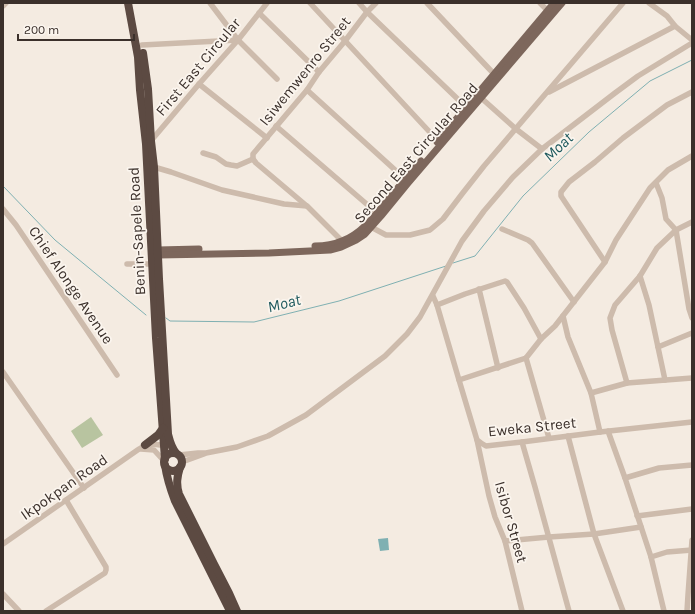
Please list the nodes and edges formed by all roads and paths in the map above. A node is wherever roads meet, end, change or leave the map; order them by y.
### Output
1 (6, 3) edge
2 (128, 3) edge
3 (134, 3) edge
4 (210, 3) edge
5 (267, 3) edge
6 (310, 3) edge
7 (359, 3) edge
8 (376, 3) edge
9 (427, 3) edge
10 (540, 3) edge
11 (554, 3) edge
12 (562, 3) edge
13 (623, 3) edge
14 (649, 3) edge
15 (3, 6) edge
16 (548, 10) junction
17 (367, 12) junction
18 (259, 13) junction
19 (675, 26) junction
20 (238, 40) junction
21 (692, 40) edge
22 (344, 41) junction
23 (692, 43) edge
24 (142, 45) junction
25 (319, 72) junction
26 (494, 74) junction
27 (277, 79) dead end
28 (199, 84) junction
29 (307, 90) junction
30 (692, 92) edge
31 (545, 94) junction
32 (479, 96) junction
33 (466, 107) junction
34 (276, 126) junction
35 (516, 129) junction
36 (266, 138) junction
37 (438, 141) junction
38 (149, 143) junction
39 (542, 149) junction
40 (203, 153) dead end
41 (253, 156) junction
42 (692, 157) edge
43 (154, 168) junction
44 (405, 179) junction
45 (656, 183) junction
46 (308, 206) junction
47 (3, 208) edge
48 (376, 213) junction
49 (692, 222) edge
50 (371, 227) junction
51 (502, 229) dead end
52 (676, 230) junction
53 (342, 241) junction
54 (158, 252) junction
55 (605, 262) junction
56 (127, 264) dead end
57 (152, 264) junction
58 (640, 276) junction
59 (479, 289) junction
60 (433, 296) junction
61 (574, 302) junction
62 (437, 305) junction
63 (563, 316) junction
64 (692, 318) edge
65 (692, 333) edge
66 (541, 339) junction
67 (658, 347) junction
68 (526, 358) junction
69 (498, 368) junction
70 (3, 372) edge
71 (117, 375) dead end
72 (692, 378) edge
73 (458, 380) junction
74 (665, 380) junction
75 (627, 383) junction
76 (591, 393) junction
77 (692, 422) edge
78 (163, 428) junction
79 (608, 431) junction
80 (600, 432) junction
81 (568, 436) junction
82 (549, 438) junction
83 (477, 440) junction
84 (522, 442) junction
85 (164, 446) junction
86 (142, 447) junction
87 (178, 457) junction
88 (165, 462) junction
89 (692, 465) edge
90 (625, 478) junction
91 (84, 488) junction
92 (66, 500) junction
93 (692, 509) edge
94 (637, 516) junction
95 (641, 527) junction
96 (594, 534) junction
97 (549, 537) junction
98 (692, 540) edge
99 (505, 541) junction
100 (3, 544) edge
101 (692, 550) edge
102 (651, 557) junction
103 (3, 594) edge
104 (690, 596) edge
105 (19, 611) edge
106 (46, 611) edge
107 (230, 611) edge
108 (237, 611) edge
109 (522, 611) edge
110 (569, 611) edge
111 (623, 611) edge
112 (664, 611) edge
113 (688, 611) edge

1 - 15 street
2 - 38 highway, Benin-Sapele Road
3 - 24 highway, Benin-Sapele Road
4 - 20 street
5 - 18 street, First East Circular
6 - 22 street
7 - 17 street
8 - 17 street, Isiwemwenro Street
9 - 26 street
10 - 16 street
11 - 16 main road, Second East Circular Road
12 - 32 main road, Second East Circular Road
13 - 31 street
14 - 19 street
16 - 26 main road, Second East Circular Road
17 - 22 street, Isiwemwenro Street
17 - 33 street
18 - 20 street, First East Circular
18 - 25 street
19 - 21 street
19 - 31 street
20 - 24 street
20 - 27 street
20 - 28 street, First East Circular
22 - 25 street, Isiwemwenro Street
22 - 37 street
23 - 39 street
24 - 38 highway, Benin-Sapele Road
25 - 29 street, Isiwemwenro Street
26 - 32 main road, Second East Circular Road
28 - 36 street
28 - 38 street, First East Circular
29 - 34 street, Isiwemwenro Street
29 - 44 street
30 - 55 street
31 - 35 street
32 - 33 main road, Second East Circular Road
32 - 35 street
32 - 50 main road, Second East Circular Road
33 - 37 main road, Second East Circular Road
34 - 36 street, Isiwemwenro Street
34 - 48 street
35 - 39 street
35 - 50 street
36 - 41 street, Isiwemwenro Street
37 - 44 main road, Second East Circular Road
38 - 43 highway, Benin-Sapele Road
38 - 57 highway, Benin-Sapele Road
39 - 60 street
40 - 41 street
41 - 46 street
42 - 45 street
43 - 46 street
43 - 54 highway, Benin-Sapele Road
44 - 48 main road, Second East Circular Road
45 - 52 street
45 - 55 street
46 - 53 street
47 - 71 street, Chief Alonge Avenue
48 - 53 main road, Second East Circular Road
49 - 52 street
50 - 54 main road, Second East Circular Road
51 - 61 street
52 - 58 street
52 - 64 street
53 - 54 main road, Second East Circular Road
54 - 87 highway, Benin-Sapele Road
55 - 61 street
56 - 57 street
57 - 78 highway, Benin-Sapele Road
58 - 67 street
58 - 75 street
59 - 62 street
59 - 66 street
59 - 69 street
60 - 62 street, Eweka Street
60 - 87 street
61 - 63 street
62 - 73 street, Eweka Street
63 - 66 street
63 - 76 street
65 - 67 street
66 - 68 street
67 - 74 street
68 - 69 street
68 - 82 street
69 - 73 street
70 - 91 street
72 - 74 street
73 - 83 street, Eweka Street
74 - 75 street
75 - 76 street
76 - 80 street
77 - 79 street, Eweka Street
78 - 85 highway, Benin-Sapele Road
78 - 86 highway
79 - 80 street, Eweka Street
79 - 90 street
80 - 81 street, Eweka Street
81 - 82 street, Eweka Street
81 - 96 street
82 - 84 street, Eweka Street
83 - 84 street, Eweka Street
83 - 99 street, Isibor Street
84 - 97 street
85 - 86 street
85 - 87 street
85 - 88 highway, Benin-Sapele Road
86 - 88 street
86 - 91 street, Ikpokpan Road
87 - 88 highway
87 - 88 highway
87 - 108 highway
88 - 107 highway, Benin-Sapele Road
89 - 90 street
90 - 94 street
91 - 92 street, Ikpokpan Road
92 - 100 street, Ikpokpan Road
92 - 106 street
93 - 94 street
94 - 95 street
95 - 96 street
95 - 102 street
96 - 97 street
96 - 111 street
97 - 99 street
97 - 110 street
98 - 101 street
99 - 109 street, Isibor Street
101 - 102 street
101 - 104 street
102 - 112 street
103 - 105 street
104 - 113 street

